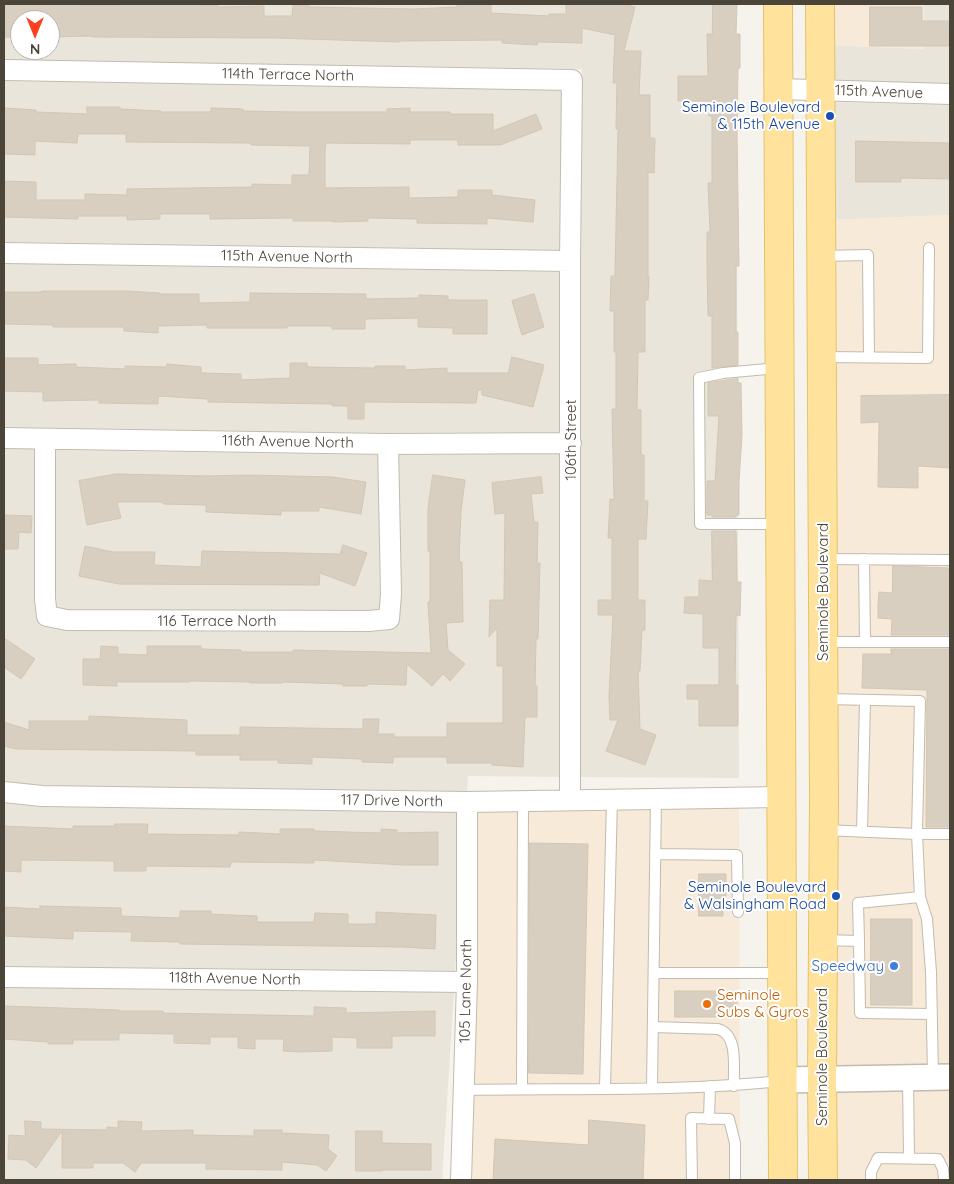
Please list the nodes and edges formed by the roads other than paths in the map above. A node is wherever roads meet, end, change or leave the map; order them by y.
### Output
1 (778, 4) edge
2 (820, 4) edge
3 (4, 70) edge
4 (572, 80) joint
5 (778, 90) junction
6 (820, 91) junction
7 (950, 94) edge
8 (929, 248) dead end
9 (4, 253) edge
10 (821, 256) junction
11 (570, 261) junction
12 (822, 358) junction
13 (869, 358) junction
14 (779, 368) junction
15 (4, 438) edge
16 (45, 439) junction
17 (571, 443) junction
18 (388, 444) junction
19 (780, 452) junction
20 (822, 453) junction
21 (780, 524) junction
22 (823, 560) junction
23 (864, 560) junction
24 (950, 560) edge
25 (823, 642) junction
26 (865, 642) junction
27 (950, 642) edge
28 (824, 699) junction
29 (865, 700) junction
30 (4, 792) edge
31 (781, 797) junction
32 (612, 799) junction
33 (656, 799) junction
34 (570, 800) junction
35 (523, 801) junction
36 (468, 802) junction
37 (824, 830) junction
38 (862, 832) junction
39 (917, 834) junction
40 (950, 834) edge
41 (655, 854) junction
42 (920, 896) junction
43 (738, 912) dead end
44 (823, 940) junction
45 (859, 941) junction
46 (654, 973) junction
47 (782, 973) junction
48 (4, 977) edge
49 (467, 982) junction
50 (932, 1014) junction
51 (653, 1027) junction
52 (942, 1077) edge
53 (908, 1078) junction
54 (782, 1080) junction
55 (822, 1080) junction
56 (710, 1086) junction
57 (734, 1086) junction
58 (652, 1087) junction
59 (605, 1088) junction
60 (522, 1089) junction
61 (464, 1090) junction
62 (709, 1119) junction
63 (909, 1158) junction
64 (462, 1180) edge
65 (692, 1180) edge
66 (735, 1180) edge
67 (783, 1180) edge
68 (823, 1180) edge
69 (871, 1180) edge
70 (944, 1180) edge

1 - 5 main road
2 - 6 main road, Seminole Boulevard
3 - 4 street, 114th Terrace North
4 - 11 street, 106th Street
5 - 6 street, 115th Avenue
5 - 14 main road
6 - 7 street, 115th Avenue
6 - 10 main road, Seminole Boulevard
8 - 13 lane
9 - 11 street, 115th Avenue North
10 - 12 main road, Seminole Boulevard
10 - 13 lane
11 - 17 street, 106th Street
12 - 13 lane
12 - 20 main road, Seminole Boulevard
14 - 19 main road
14 - 21 lane
15 - 16 street, 116th Avenue North
16 - 18 street, 116th Avenue North
16 - 18 street, 116 Terrace North
17 - 18 street, 116th Avenue North
17 - 34 street, 106th Street
19 - 20 main road
19 - 21 main road
20 - 22 main road, Seminole Boulevard
21 - 31 main road
22 - 23 lane
22 - 25 main road, Seminole Boulevard
23 - 24 lane
23 - 26 lane
25 - 26 lane
25 - 28 main road, Seminole Boulevard
26 - 27 lane
28 - 29 lane
28 - 37 main road, Seminole Boulevard
29 - 38 lane
29 - 39 lane
30 - 36 street, 117 Drive North
31 - 33 street, 117 Drive North
31 - 47 main road
32 - 33 street, 117 Drive North
32 - 34 street, 117 Drive North
32 - 59 lane
33 - 41 lane
34 - 35 street, 117 Drive North
35 - 36 street, 117 Drive North
35 - 60 lane
36 - 49 street, 105 Lane North
37 - 38 lane
37 - 44 main road, Seminole Boulevard
38 - 39 lane
39 - 40 lane
39 - 42 lane
41 - 43 lane
41 - 46 lane
42 - 45 lane
42 - 50 lane
44 - 45 lane
44 - 55 main road, Seminole Boulevard
45 - 50 lane
46 - 47 lane
46 - 51 lane
47 - 54 main road
48 - 49 street, 118th Avenue North
49 - 61 street, 105 Lane North
50 - 52 lane
51 - 57 lane
51 - 58 lane
52 - 53 street
53 - 55 street
53 - 63 lane
54 - 55 street
54 - 57 lane
54 - 67 main road
55 - 68 main road, Seminole Boulevard
56 - 57 lane
56 - 58 lane
56 - 62 lane
58 - 59 lane
59 - 60 lane
60 - 61 lane
61 - 64 street, 105 Lane North
62 - 65 lane
62 - 66 lane
63 - 69 lane
63 - 70 lane

